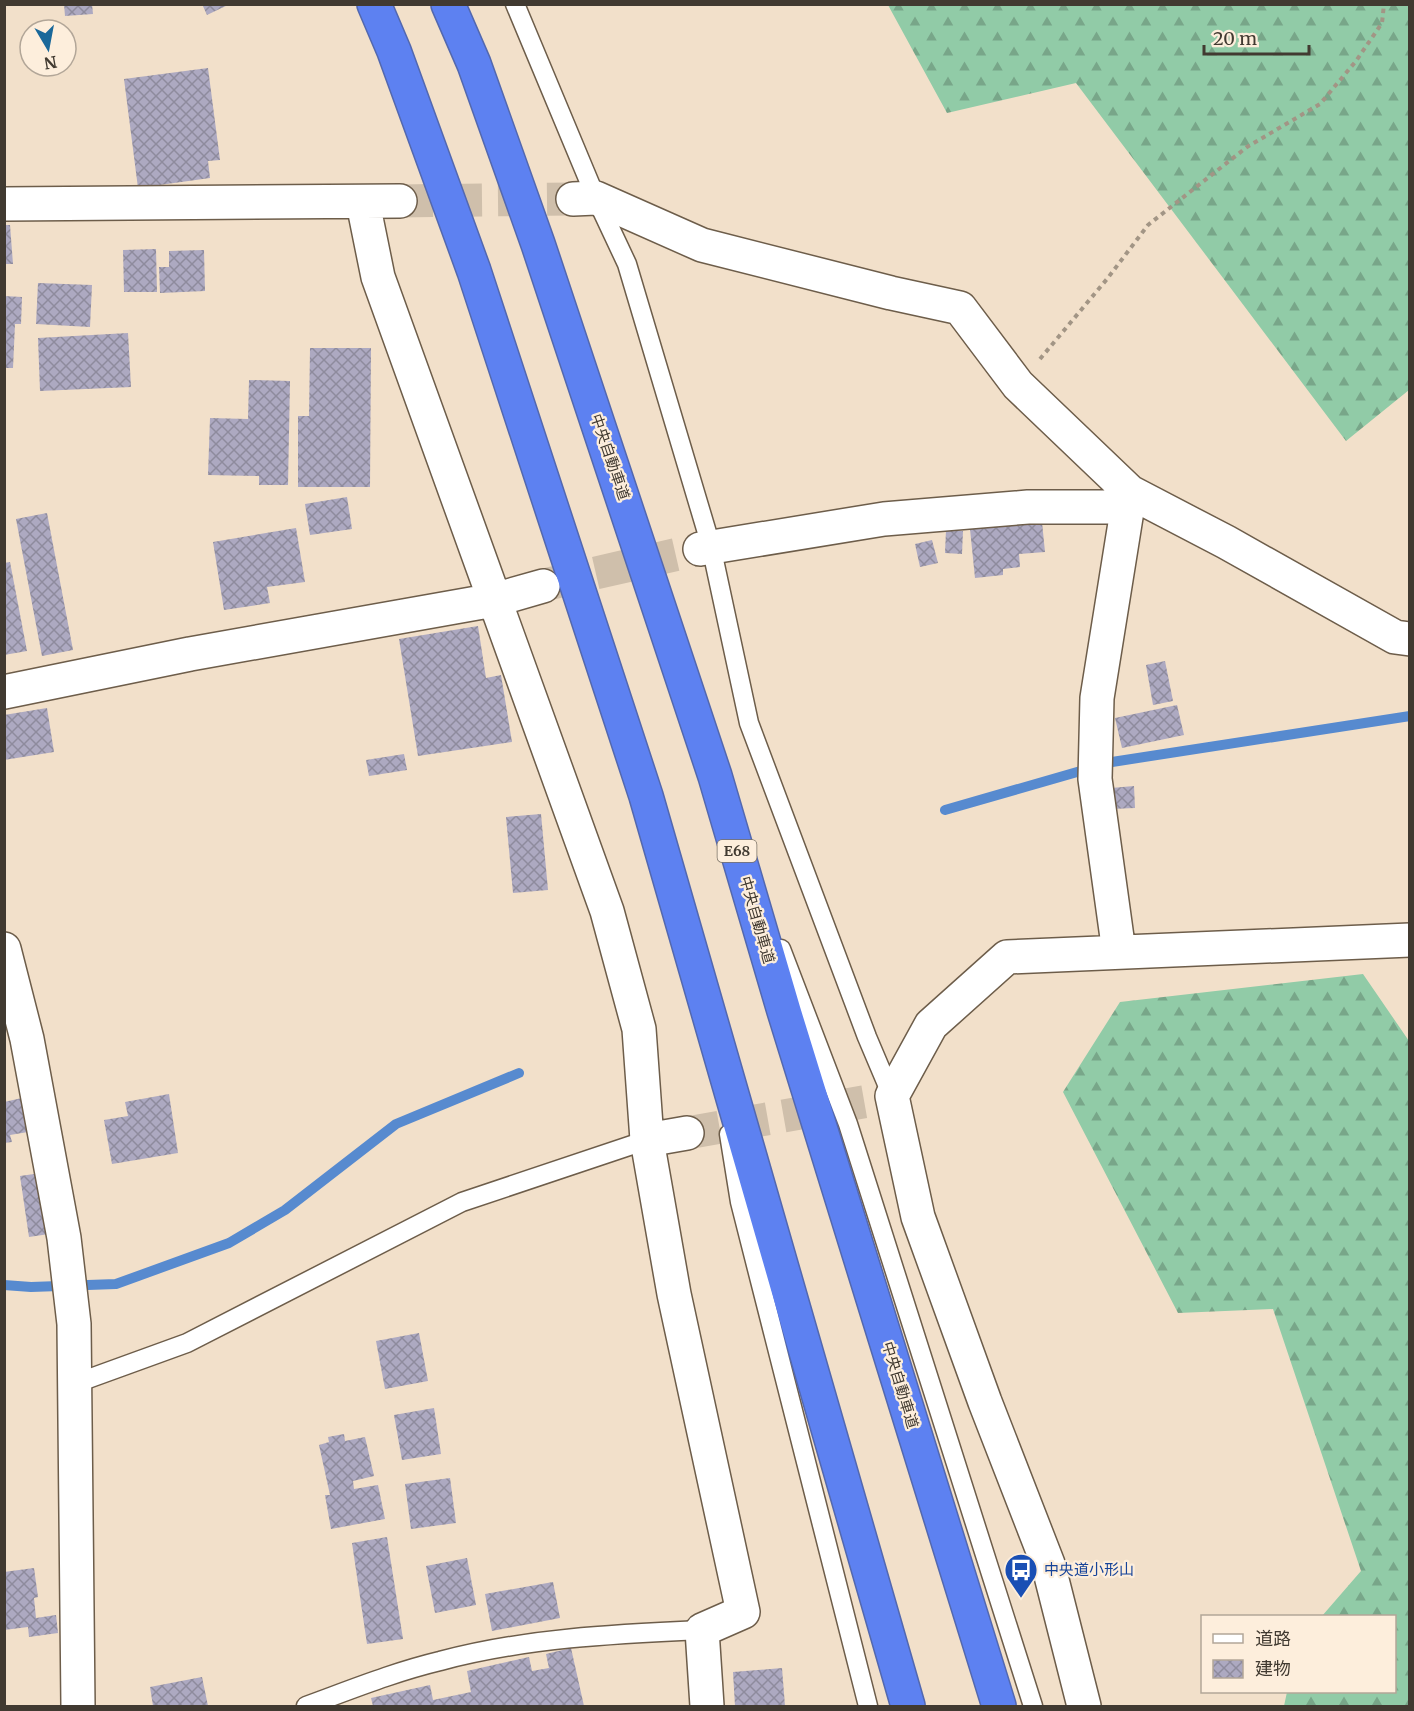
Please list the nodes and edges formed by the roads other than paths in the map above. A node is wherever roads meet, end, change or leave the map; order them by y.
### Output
1 (374, 4) edge
2 (448, 4) edge
3 (515, 4) edge
4 (584, 198) junction
5 (400, 201) tunnel mouth
6 (363, 202) junction
7 (4, 204) edge
8 (1129, 499) junction
9 (706, 548) junction
10 (543, 586) tunnel mouth
11 (494, 600) junction
12 (1410, 639) edge
13 (4, 692) edge
14 (715, 776) junction
15 (1410, 940) edge
16 (4, 949) edge
17 (1119, 952) junction
18 (709, 1014) junction
19 (880, 1098) junction
20 (687, 1133) tunnel mouth
21 (647, 1140) junction
22 (74, 1383) junction
23 (702, 1630) junction
24 (78, 1707) edge
25 (306, 1707) edge
26 (707, 1707) edge
27 (868, 1707) edge
28 (908, 1707) edge
29 (999, 1707) edge
30 (1033, 1707) edge
31 (1084, 1707) edge

1 - 18 highway
2 - 14 highway, 中央自動車道 / E68
3 - 4 lane
4 - 8 street
4 - 9 lane
5 - 6 street
6 - 7 street
6 - 11 street
8 - 9 street
8 - 12 street
8 - 17 street
9 - 19 lane
10 - 11 street
11 - 13 street
11 - 21 street
14 - 29 highway, 中央自動車道 / E68
14 - 30 lane
15 - 17 street
16 - 22 street
17 - 19 street
18 - 27 lane
18 - 28 highway
19 - 31 street
20 - 21 street
21 - 22 lane
21 - 23 street
22 - 24 street
23 - 25 lane
23 - 26 street

